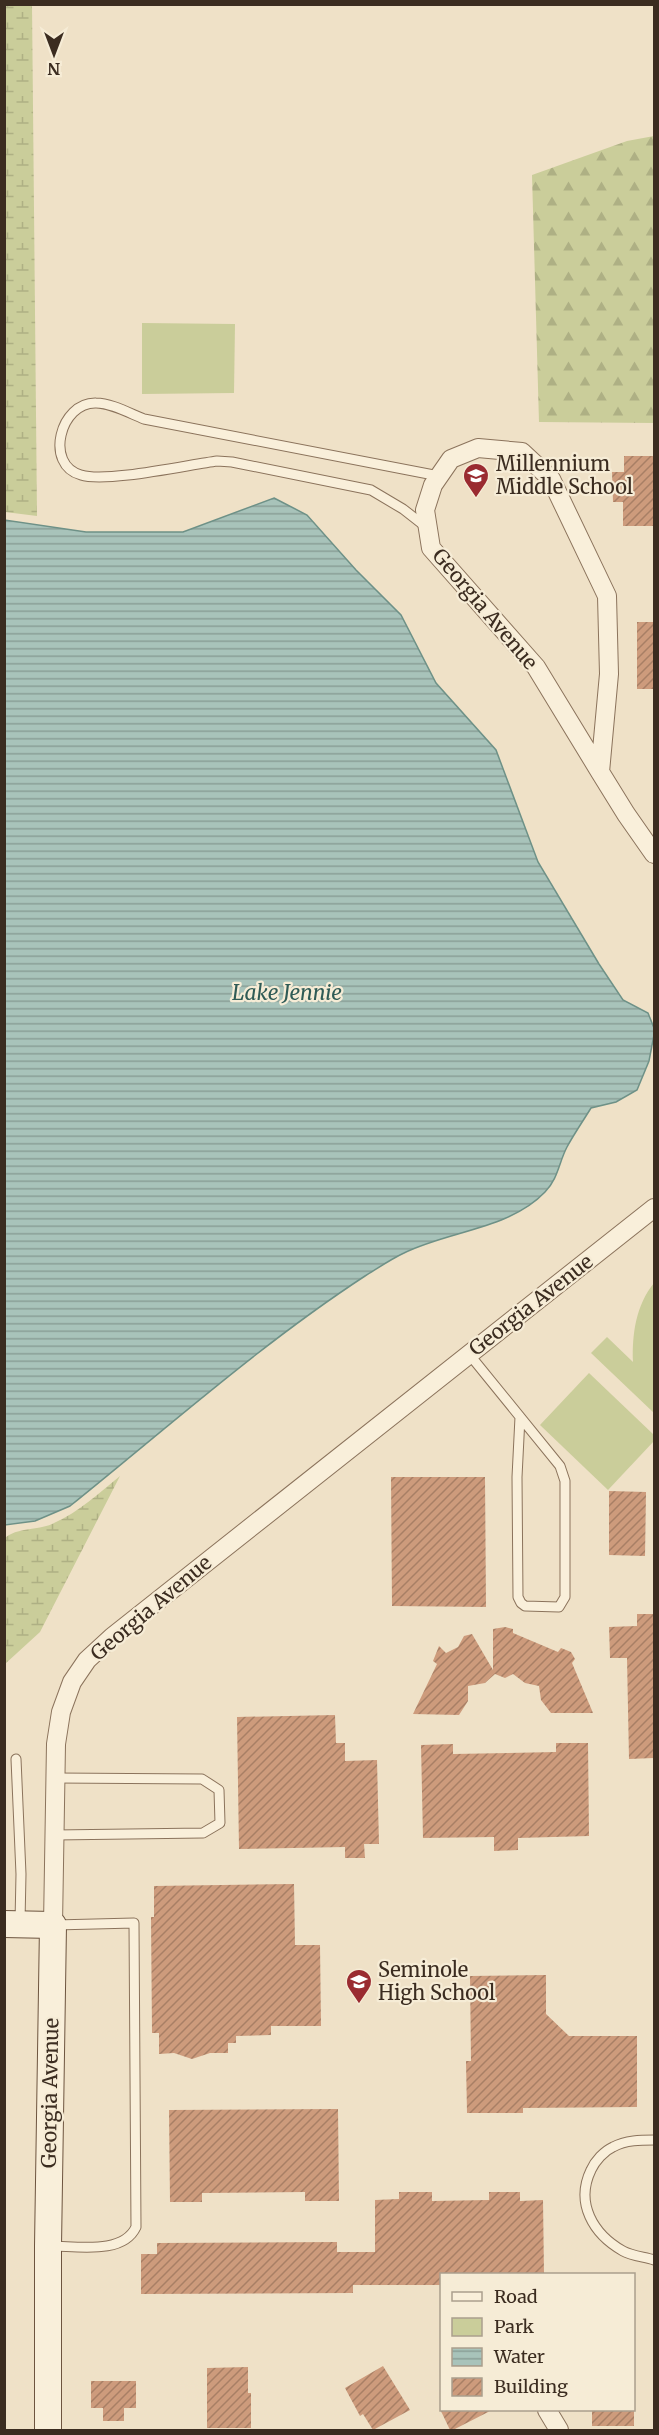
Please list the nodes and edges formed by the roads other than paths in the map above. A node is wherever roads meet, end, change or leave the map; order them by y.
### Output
1 (439, 476) junction
2 (428, 528) junction
3 (600, 772) junction
4 (654, 854) edge
5 (654, 1208) edge
6 (469, 1354) junction
7 (520, 1417) junction
8 (16, 1759) dead end
9 (56, 1778) junction
10 (55, 1835) junction
11 (12, 1924) edge
12 (53, 1925) junction
13 (654, 2140) edge
14 (48, 2246) junction
15 (654, 2260) edge
16 (548, 2411) edge
17 (48, 2430) edge
18 (559, 2430) edge

1 - 2 street, Georgia Avenue
1 - 2 lane
1 - 3 street, Georgia Avenue
2 - 3 street, Georgia Avenue
3 - 4 street, Georgia Avenue
5 - 6 street, Georgia Avenue
6 - 7 lane
6 - 9 street, Georgia Avenue
7 - 7 lane
8 - 11 lane
9 - 10 street, Georgia Avenue
9 - 10 lane
10 - 12 street, Georgia Avenue
11 - 12 street
12 - 14 street, Georgia Avenue
12 - 14 lane
13 - 15 lane
14 - 17 street, Georgia Avenue
16 - 18 street

